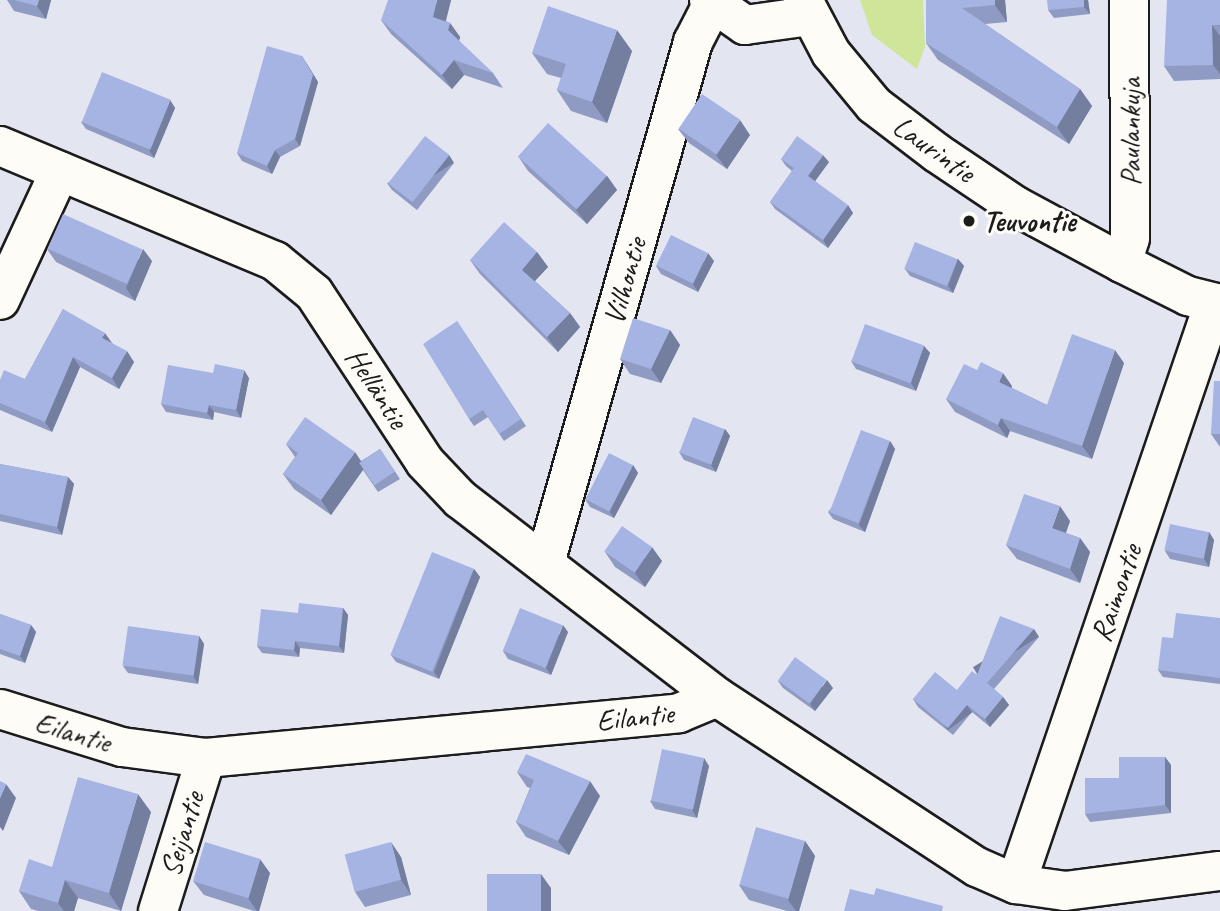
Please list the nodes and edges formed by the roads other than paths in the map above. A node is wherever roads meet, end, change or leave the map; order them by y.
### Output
1 (1129, 0) edge
2 (711, 1) edge
3 (807, 8) edge
4 (0, 146) edge
5 (60, 171) junction
6 (1122, 263) junction
7 (0, 300) edge
8 (1217, 303) edge
9 (545, 563) junction
10 (717, 697) junction
11 (0, 709) edge
12 (206, 758) junction
13 (1220, 871) edge
14 (1016, 884) junction
15 (158, 911) edge

1 - 6 street, Paulankuja
2 - 3 street
2 - 9 street, Vilhontie
3 - 6 street, Laurintie
4 - 5 street, Helläntie
5 - 7 street
5 - 9 street, Helläntie
6 - 8 street, Laurintie
8 - 14 street, Raimontie
9 - 10 street, Helläntie
10 - 12 street, Eilantie
10 - 14 street, Eilantie
11 - 12 street, Eilantie
12 - 15 street, Seijantie
13 - 14 street, Eilantie

